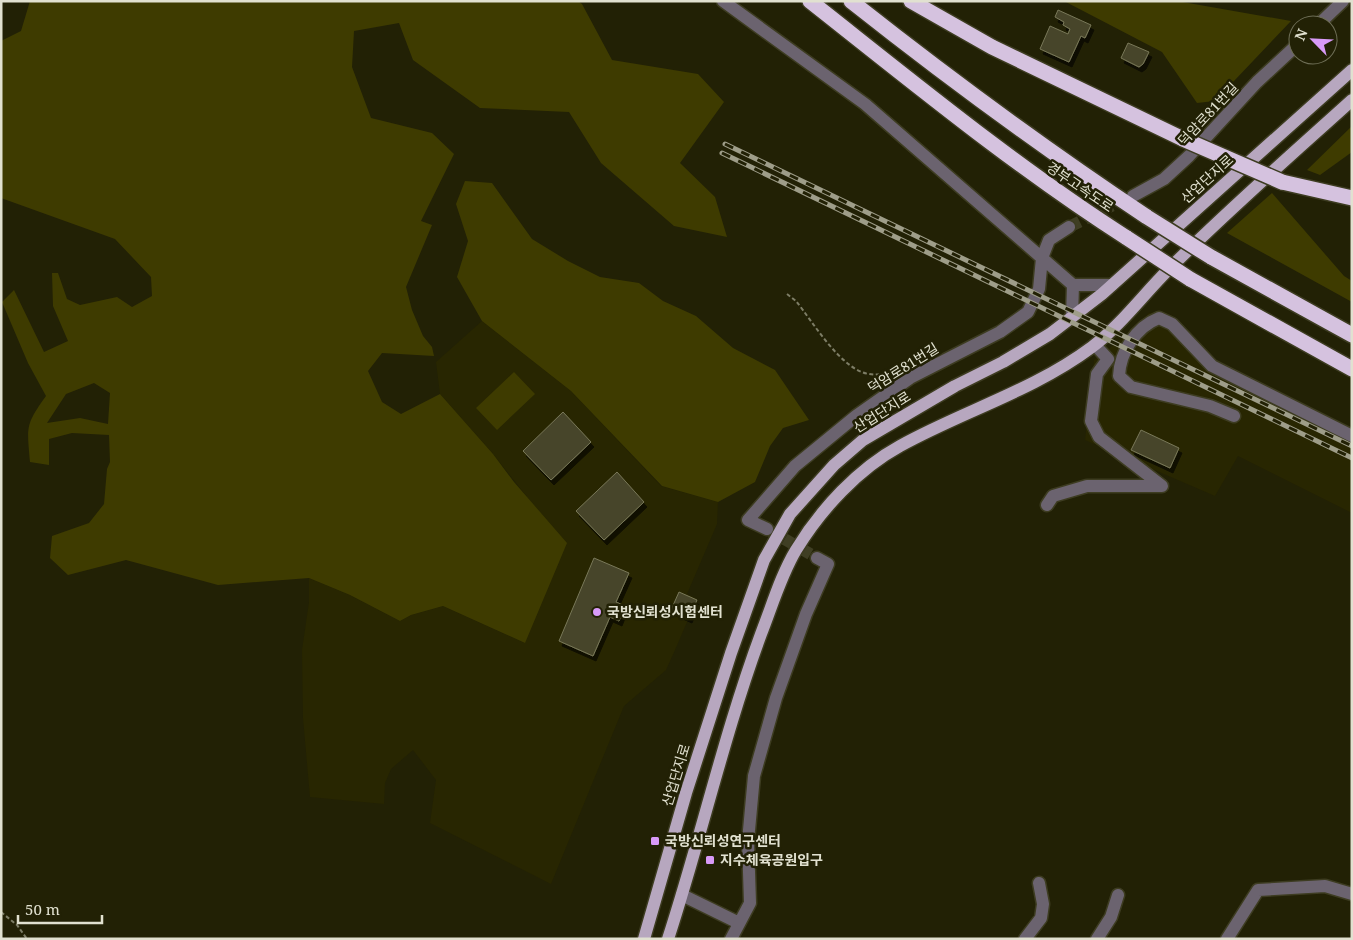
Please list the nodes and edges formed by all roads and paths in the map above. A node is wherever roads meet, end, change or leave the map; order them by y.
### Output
1 (723, 1) edge
2 (810, 1) edge
3 (851, 1) edge
4 (911, 1) edge
5 (1344, 1) edge
6 (1352, 4) edge
7 (1329, 15) edge
8 (1288, 53) edge
9 (1352, 70) edge
10 (1352, 100) edge
11 (1133, 196) tunnel mouth
12 (1352, 198) edge
13 (1069, 227) tunnel mouth
14 (1042, 258) junction
15 (1112, 285) junction
16 (1073, 286) junction
17 (786, 294) dead end
18 (1072, 317) junction
19 (1352, 335) edge
20 (1095, 345) junction
21 (1114, 360) junction
22 (1352, 369) edge
23 (910, 378) junction
24 (1234, 416) dead end
25 (1352, 436) edge
26 (1047, 505) dead end
27 (767, 529) tunnel mouth
28 (817, 558) tunnel mouth
29 (1039, 883) dead end
30 (1352, 894) edge
31 (682, 895) junction
32 (1118, 895) dead end
33 (1, 912) edge
34 (739, 923) junction
35 (27, 939) edge
36 (644, 939) edge
37 (668, 939) edge
38 (731, 939) edge
39 (1025, 939) edge
40 (1097, 939) edge
41 (1227, 939) edge

1 - 14 street
2 - 22 highway, 경부고속도로, bridge
3 - 19 highway, 경부고속도로, bridge
4 - 12 highway, bridge
5 - 6 street
5 - 7 street
8 - 11 street, 덕암로81번길
9 - 15 main road, 산업단지로
10 - 20 main road
13 - 14 street, 덕암로81번길
14 - 16 street
14 - 23 street, 덕암로81번길
15 - 16 street
15 - 18 main road, 산업단지로
16 - 18 street
17 - 23 path
18 - 36 main road, 산업단지로
20 - 21 street
20 - 31 main road
21 - 24 street
21 - 25 street
21 - 26 street
23 - 27 street, 덕암로81번길
28 - 34 street
29 - 39 street
30 - 41 street
31 - 34 street
31 - 37 main road
32 - 40 street
33 - 35 path
34 - 38 street

